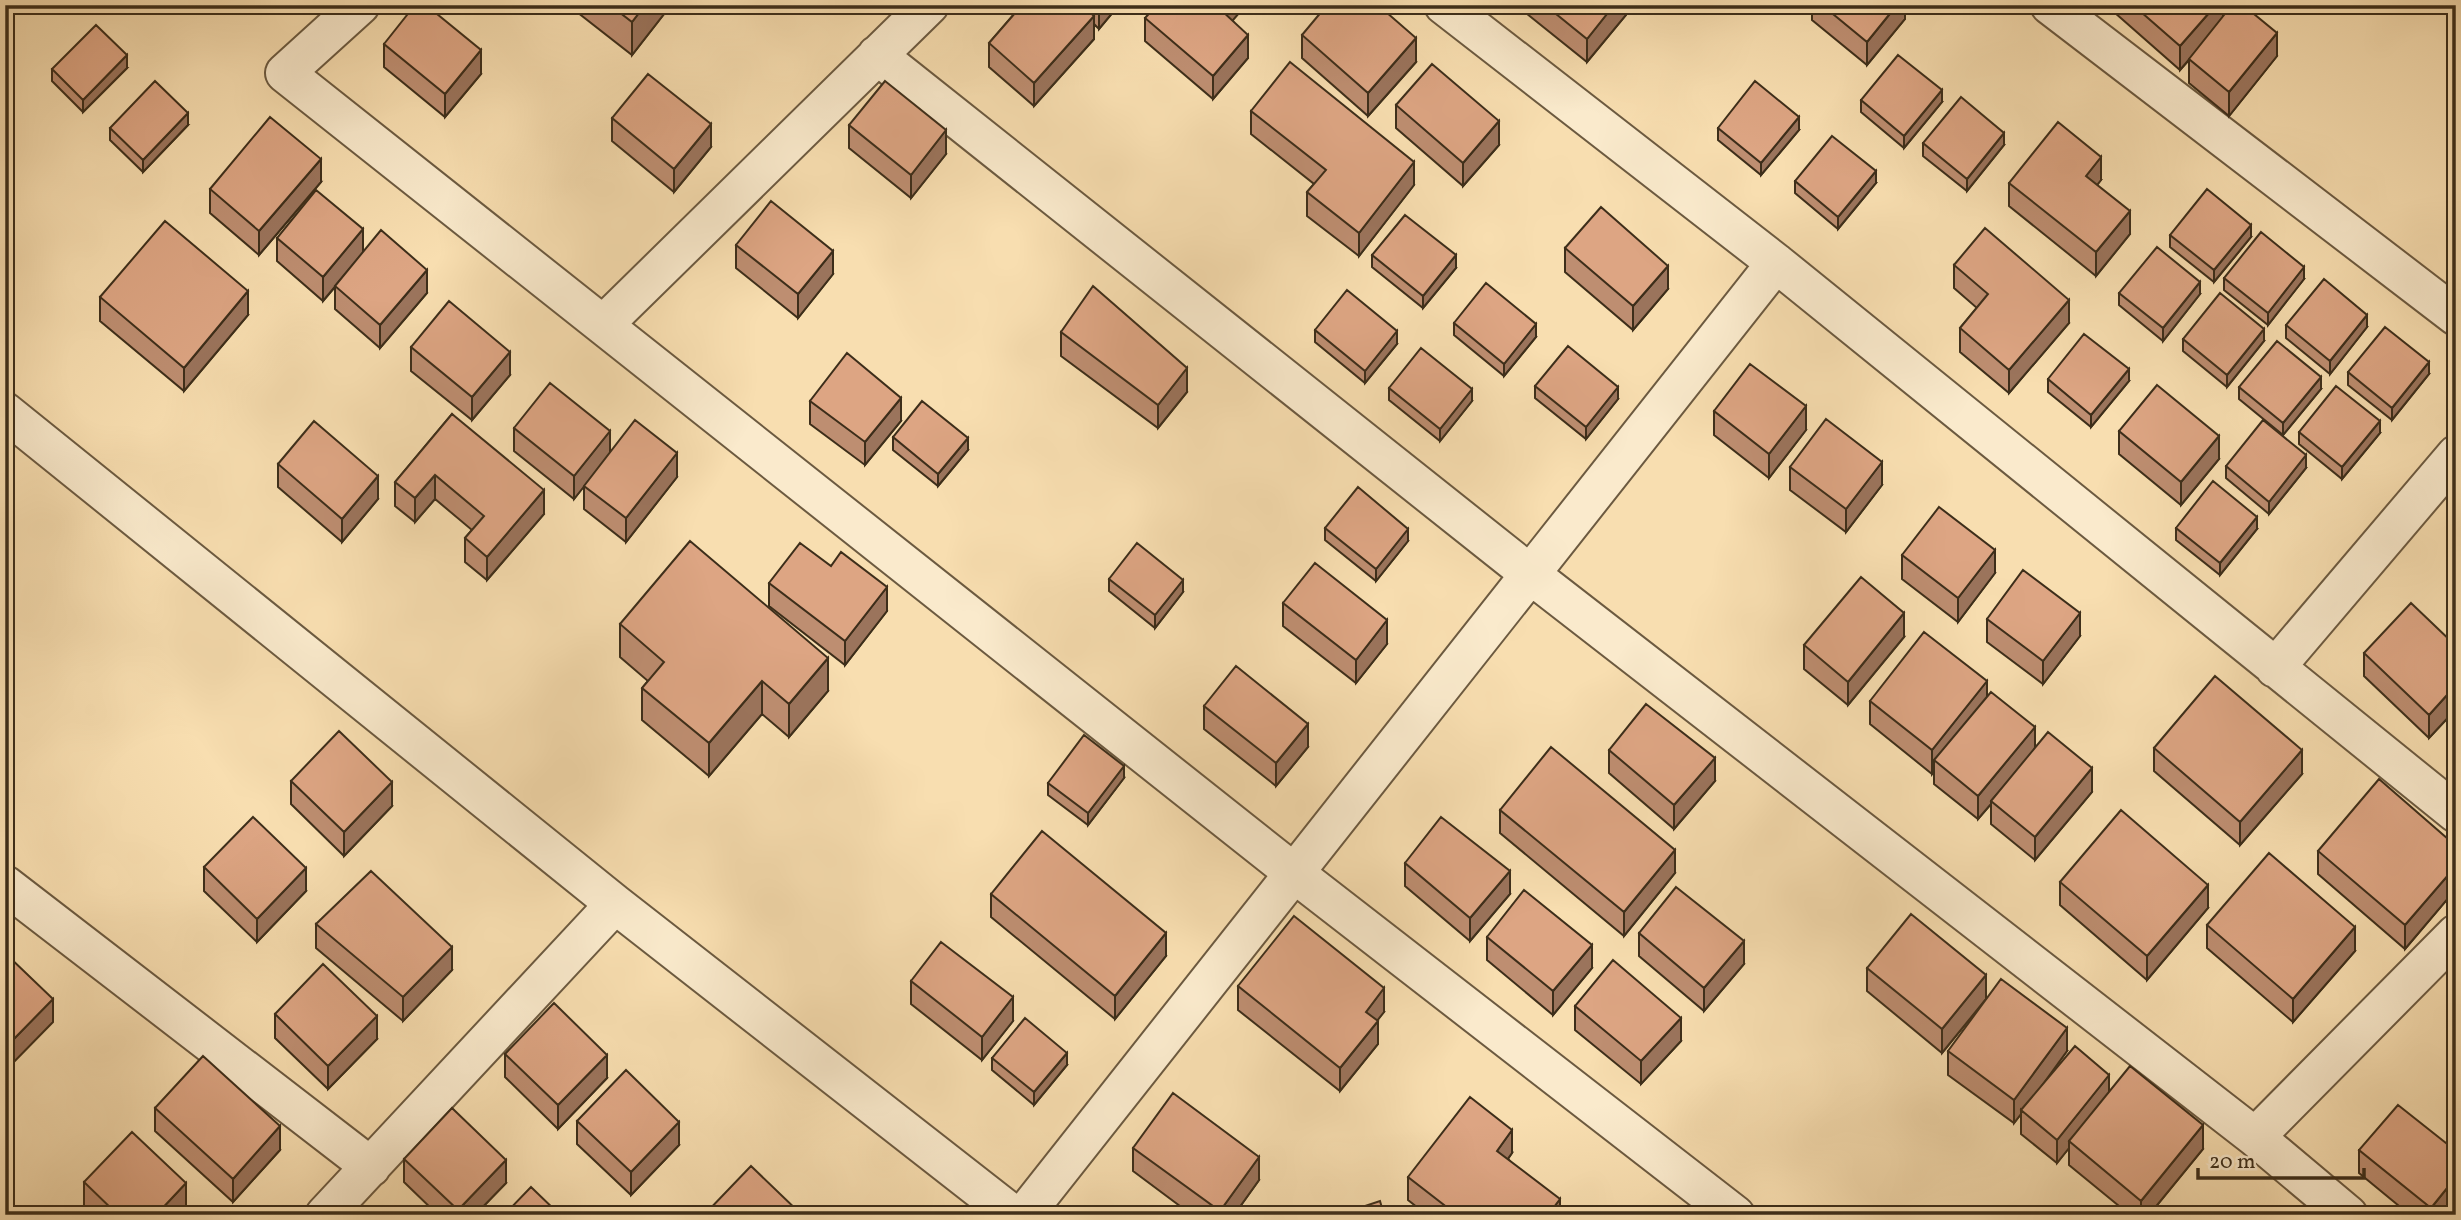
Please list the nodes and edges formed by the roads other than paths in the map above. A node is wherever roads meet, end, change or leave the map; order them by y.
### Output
1 (360, 5) edge
2 (929, 5) edge
3 (1444, 5) edge
4 (2050, 5) edge
5 (877, 55) junction
6 (1776, 262) junction
7 (2456, 316) edge
8 (603, 325) junction
9 (5, 412) edge
10 (2456, 455) edge
11 (1530, 574) junction
12 (2275, 668) junction
13 (2456, 813) edge
14 (1294, 873) junction
15 (5, 885) edge
16 (614, 904) junction
17 (2456, 934) edge
18 (2255, 1137) junction
19 (371, 1167) junction
20 (325, 1215) edge
21 (1013, 1215) edge
22 (1024, 1215) edge
23 (1735, 1215) edge
24 (2348, 1215) edge

1 - 8 street
2 - 5 street
3 - 6 street
4 - 7 street
5 - 8 street
5 - 11 street
6 - 11 street
6 - 12 street
8 - 14 street
9 - 16 street
10 - 12 street
11 - 14 street
11 - 18 street
12 - 13 street
14 - 22 street
14 - 23 street
15 - 19 street
16 - 19 street
16 - 21 street
17 - 18 street
18 - 24 street
19 - 20 street

